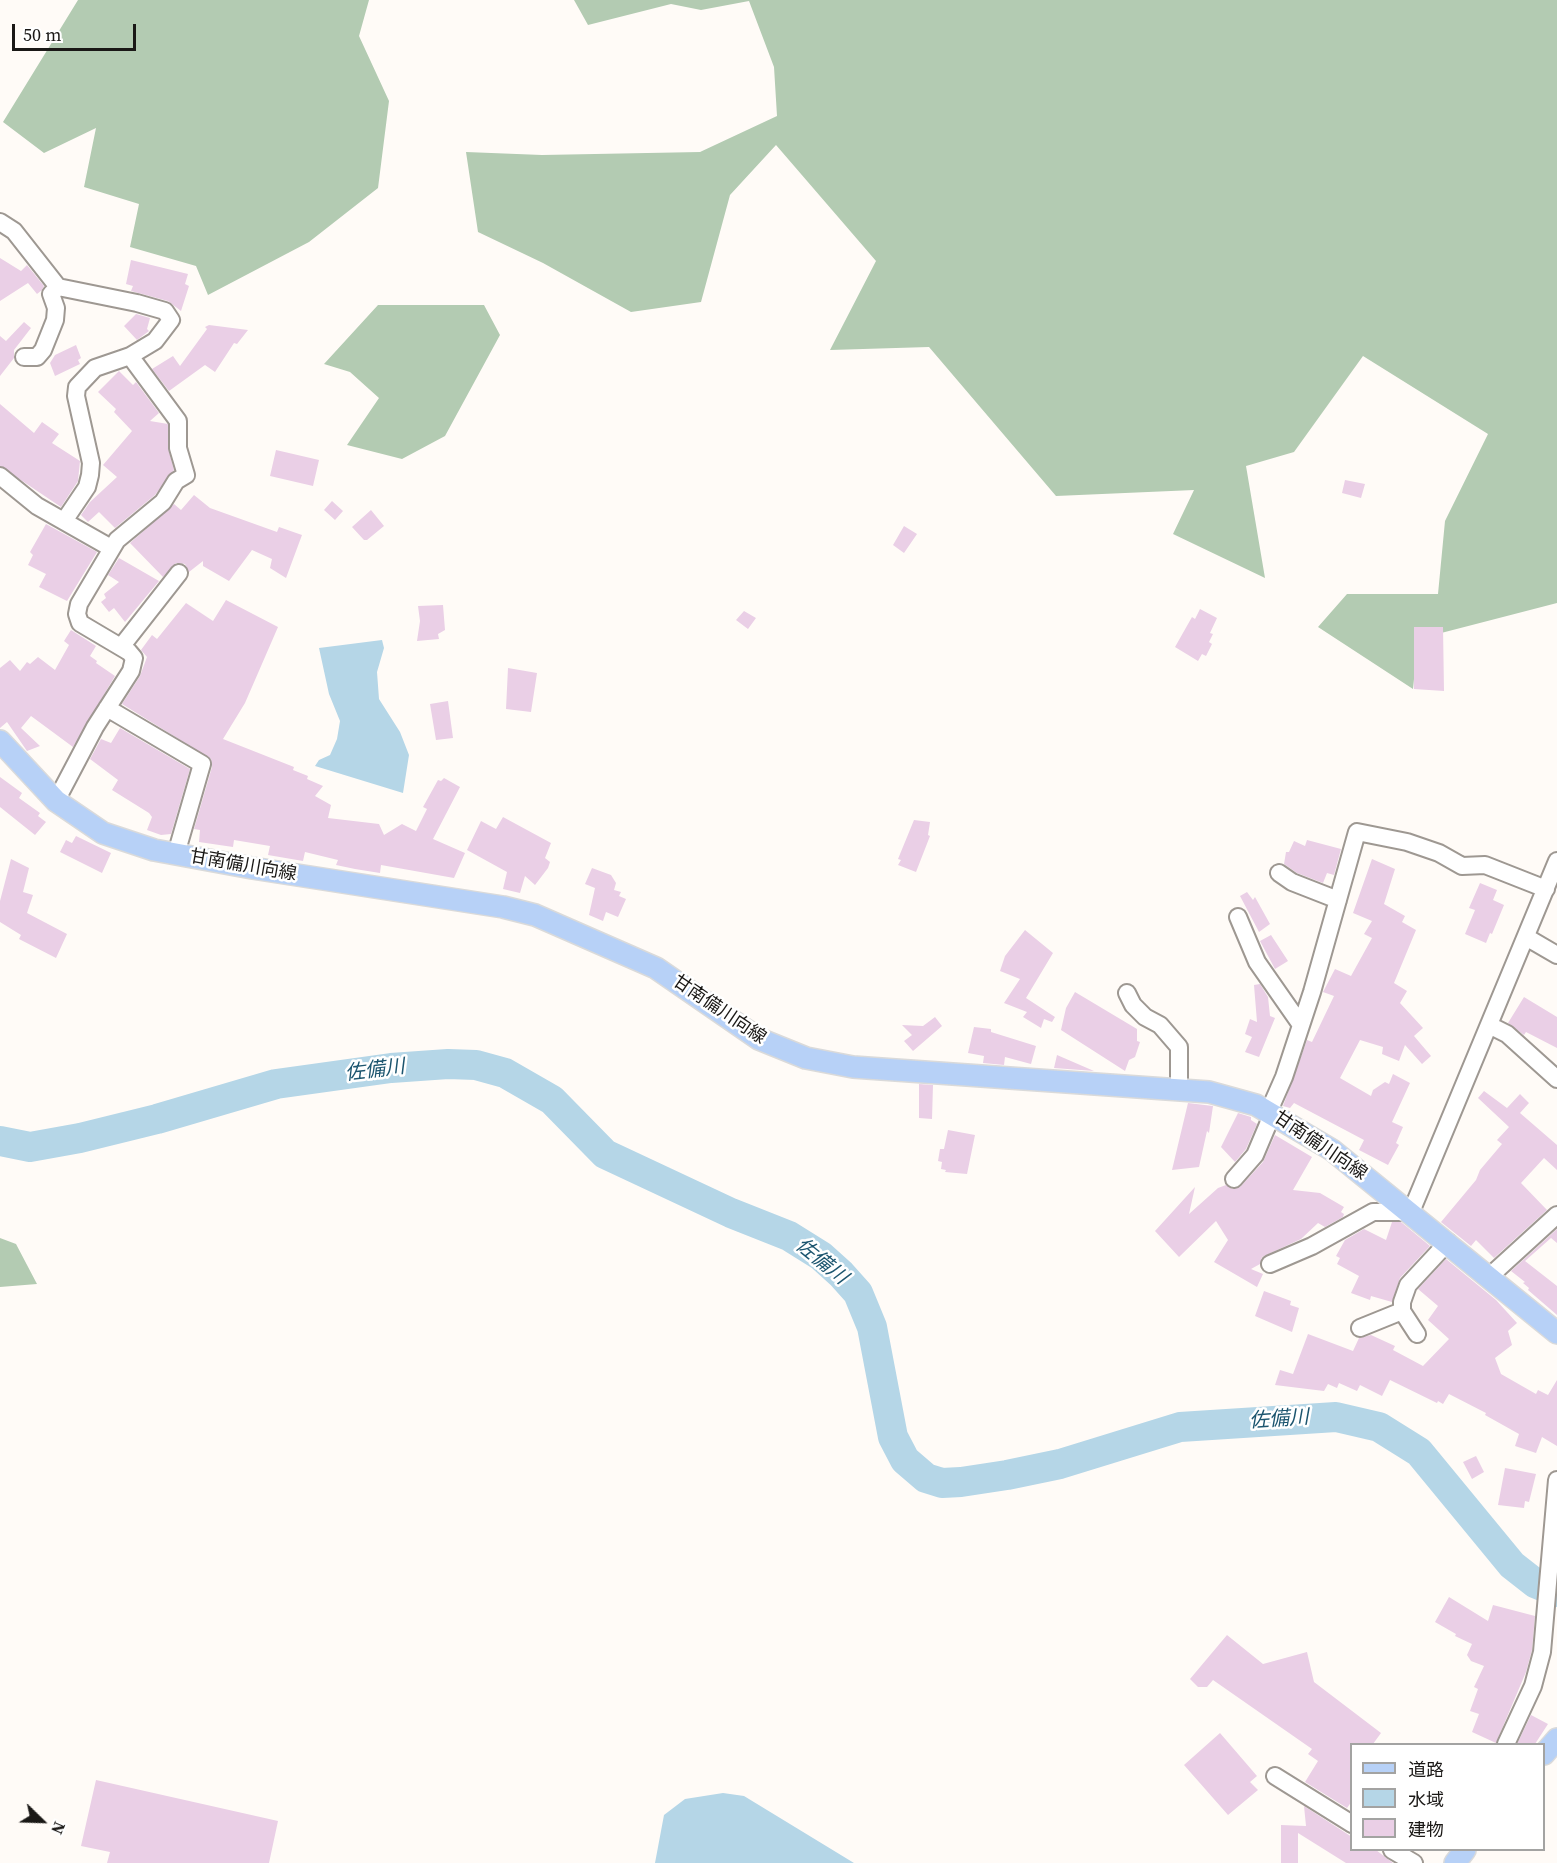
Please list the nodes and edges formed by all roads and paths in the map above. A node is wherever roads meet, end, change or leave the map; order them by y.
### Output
1 (0, 222) edge
2 (58, 287) junction
3 (130, 356) junction
4 (24, 357) dead end
5 (0, 477) edge
6 (64, 521) junction
7 (111, 548) junction
8 (179, 573) dead end
9 (121, 647) junction
10 (107, 708) junction
11 (0, 741) edge
12 (56, 801) junction
13 (176, 854) junction
14 (1557, 861) edge
15 (1279, 873) dead end
16 (1546, 889) junction
17 (1338, 900) junction
18 (1238, 917) dead end
19 (1526, 937) junction
20 (1557, 955) edge
21 (1127, 993) dead end
22 (1301, 1024) junction
23 (1489, 1024) junction
24 (1557, 1079) edge
25 (1179, 1089) junction
26 (1269, 1111) junction
27 (1234, 1179) dead end
28 (1411, 1212) junction
29 (1557, 1216) edge
30 (1448, 1242) junction
31 (1270, 1264) dead end
32 (1490, 1276) junction
33 (1402, 1311) junction
34 (1360, 1328) dead end
35 (1557, 1333) edge
36 (1417, 1334) dead end
37 (1557, 1480) edge
38 (1557, 1739) edge
39 (1506, 1743) edge
40 (1545, 1753) edge
41 (1275, 1776) dead end
42 (1350, 1823) edge
43 (1394, 1851) edge
44 (1464, 1851) edge
45 (1414, 1863) edge
46 (1455, 1863) edge

1 - 2 street
2 - 3 street
2 - 4 street
3 - 6 street
3 - 7 street
5 - 6 street
6 - 7 street
7 - 9 street
8 - 9 street
9 - 10 street
10 - 12 street
10 - 13 street
11 - 12 main road, 甘南備川向線
12 - 13 main road, 甘南備川向線
13 - 25 main road, 甘南備川向線
14 - 16 street
15 - 17 street
16 - 17 street
16 - 19 street
17 - 22 street
18 - 22 street
19 - 20 street
19 - 23 street
21 - 25 street
22 - 26 street
23 - 24 street
23 - 28 street
25 - 26 main road, 甘南備川向線
26 - 27 street
26 - 28 main road, 甘南備川向線
28 - 30 main road, 甘南備川向線
28 - 31 street
29 - 32 street
30 - 32 main road, 甘南備川向線
30 - 33 street
32 - 35 main road, 甘南備川向線
33 - 34 street
33 - 36 street
37 - 39 street
38 - 40 main road
41 - 42 street
43 - 45 street
44 - 46 main road

